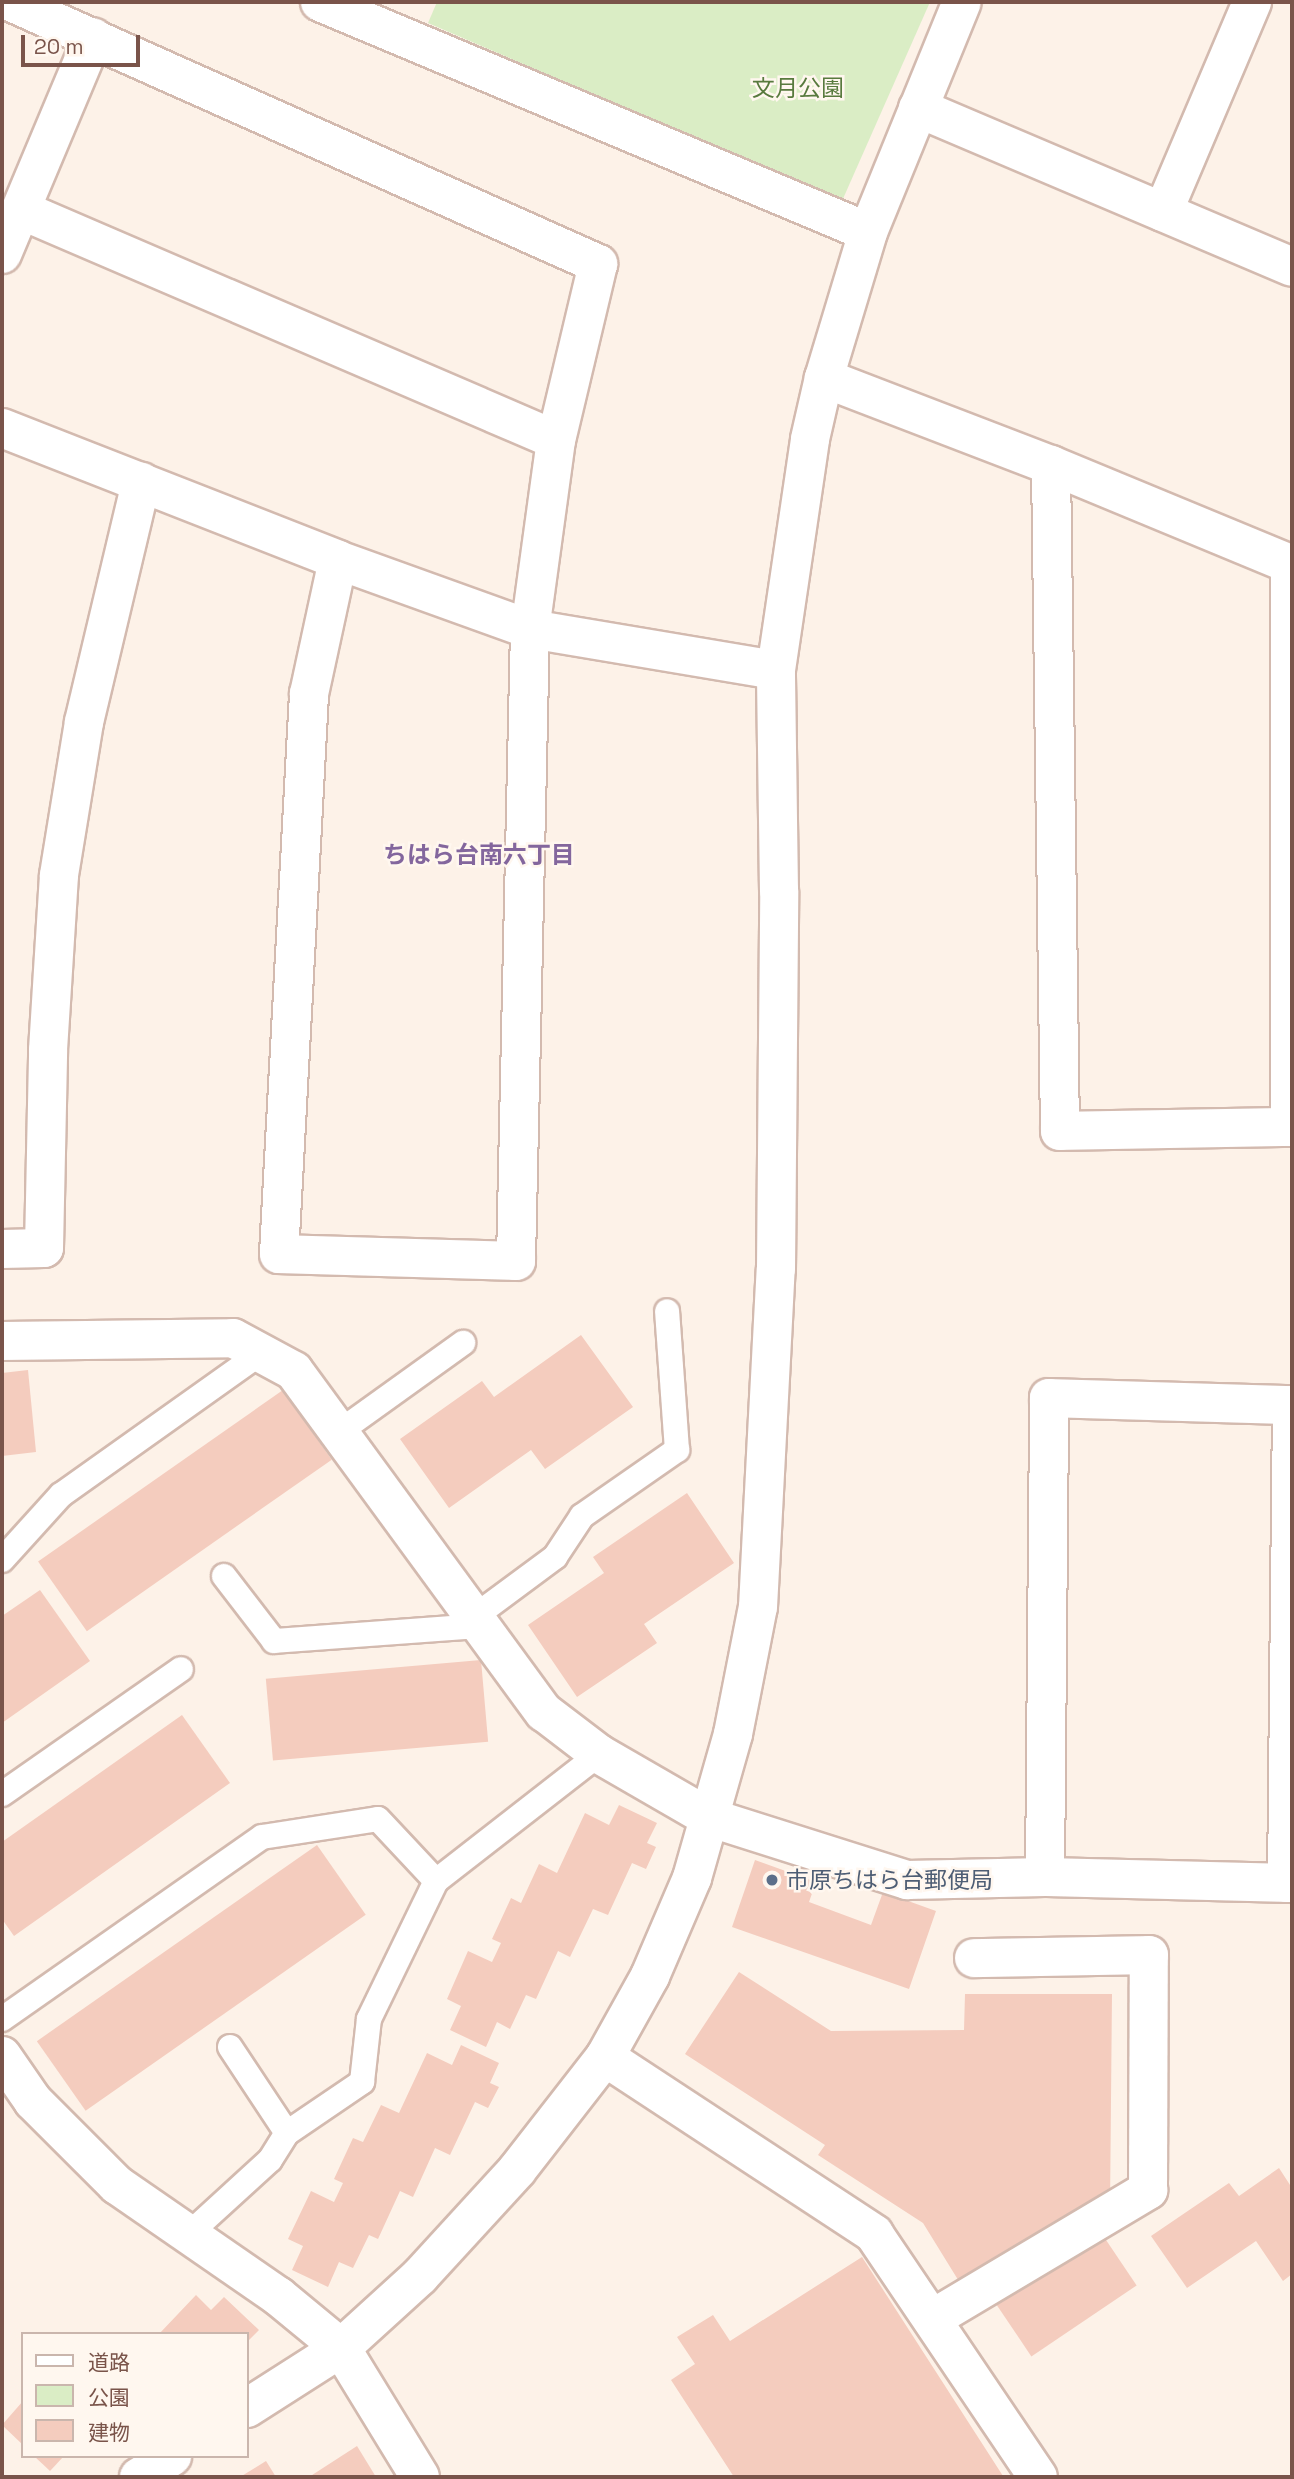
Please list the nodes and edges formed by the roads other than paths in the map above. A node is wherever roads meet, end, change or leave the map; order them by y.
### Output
1 (11, 2) edge
2 (320, 2) edge
3 (961, 2) edge
4 (1252, 2) edge
5 (93, 37) junction
6 (918, 108) junction
7 (21, 210) junction
8 (1163, 212) junction
9 (868, 232) junction
10 (2, 254) edge
11 (1292, 267) edge
12 (824, 378) junction
13 (2, 428) edge
14 (556, 440) junction
15 (1051, 465) junction
16 (141, 482) junction
17 (338, 561) junction
18 (1291, 565) edge
19 (530, 629) junction
20 (776, 670) junction
21 (1291, 1127) edge
22 (2, 1249) edge
23 (667, 1311) dead end
24 (2, 1341) edge
25 (463, 1343) dead end
26 (261, 1353) junction
27 (1292, 1405) edge
28 (339, 1432) junction
29 (2, 1560) edge
30 (224, 1576) dead end
31 (477, 1621) junction
32 (181, 1669) dead end
33 (599, 1754) junction
34 (2, 1794) edge
35 (708, 1817) junction
36 (1045, 1877) junction
37 (436, 1881) junction
38 (1289, 1883) edge
39 (974, 1958) dead end
40 (2, 2019) edge
41 (230, 2046) dead end
42 (2, 2056) edge
43 (605, 2057) junction
44 (287, 2133) junction
45 (190, 2233) junction
46 (932, 2319) junction
47 (341, 2348) junction
48 (248, 2407) edge
49 (169, 2458) edge
50 (139, 2477) edge
51 (420, 2477) edge
52 (1038, 2477) edge

1 - 5 street
2 - 9 street
3 - 6 street
4 - 8 street
5 - 7 street
5 - 14 street
6 - 8 street
6 - 9 street
7 - 10 street
7 - 14 street
8 - 11 street
9 - 12 street
12 - 15 street
12 - 20 street
13 - 16 street
14 - 19 street
15 - 18 street
15 - 21 street
16 - 17 street
16 - 22 street
17 - 19 street
17 - 19 street
18 - 21 street
19 - 20 street
20 - 35 street
23 - 31 lane
24 - 26 street
25 - 28 lane
26 - 28 street
26 - 29 lane
27 - 36 street
27 - 38 street
28 - 31 street
30 - 31 lane
31 - 33 street
32 - 34 lane
33 - 35 street
33 - 37 lane
35 - 36 street
35 - 43 street
36 - 38 street
37 - 40 lane
37 - 44 lane
39 - 46 street
41 - 44 lane
42 - 45 street
43 - 46 street
43 - 47 street
44 - 45 lane
45 - 47 street
46 - 52 street
47 - 48 street
47 - 51 street
49 - 50 street

